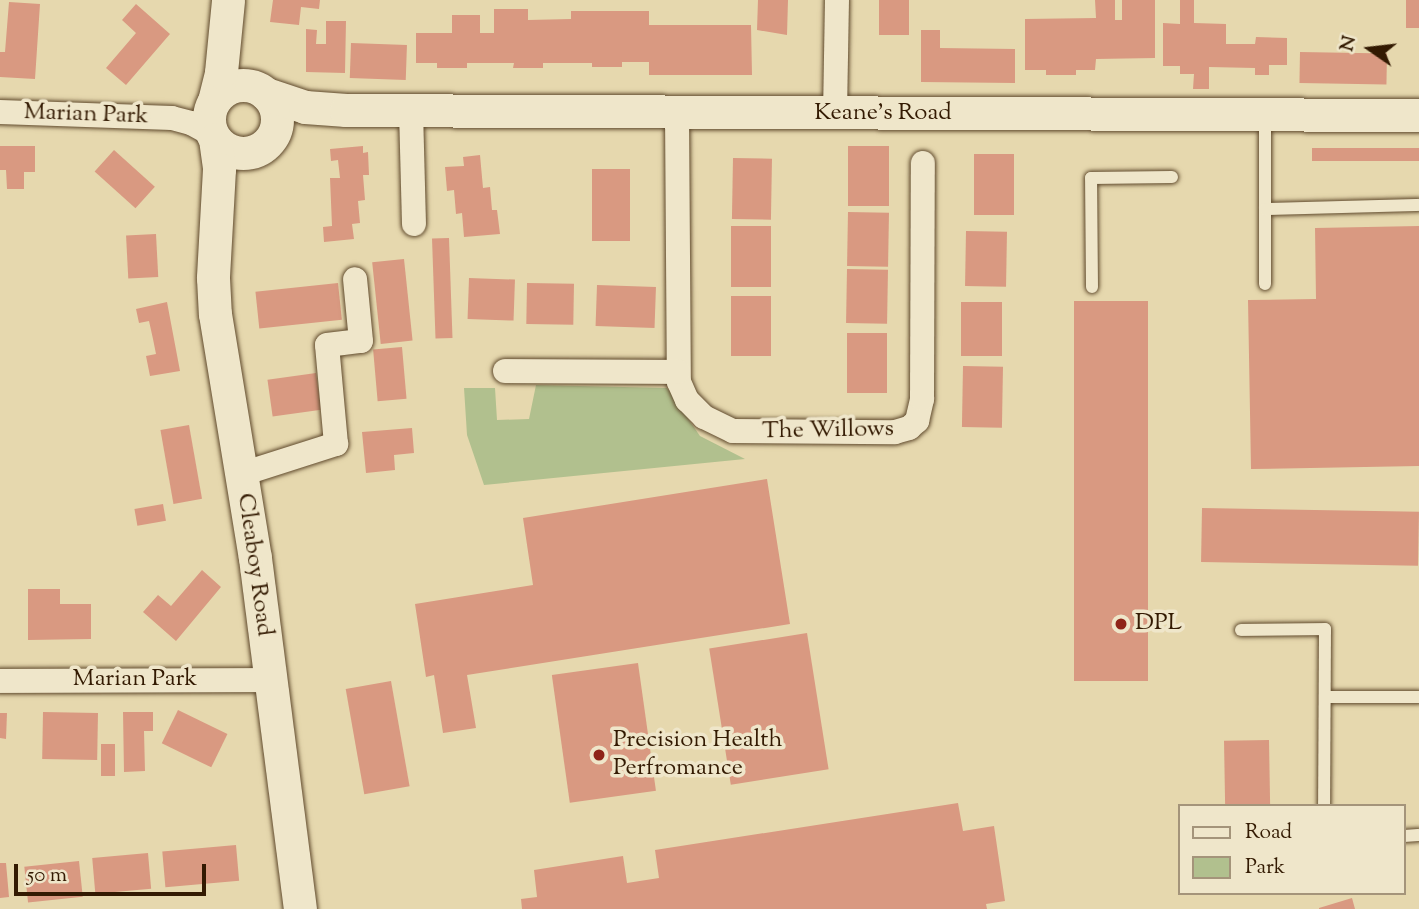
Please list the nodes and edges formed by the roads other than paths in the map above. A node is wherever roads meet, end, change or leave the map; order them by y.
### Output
1 (837, 0) edge
2 (227, 6) edge
3 (260, 90) junction
4 (346, 110) junction
5 (411, 110) junction
6 (0, 112) edge
7 (677, 112) junction
8 (835, 114) junction
9 (1265, 115) junction
10 (1419, 116) edge
11 (213, 120) junction
12 (260, 147) junction
13 (923, 163) dead end
14 (1172, 177) dead end
15 (1419, 205) edge
16 (1265, 209) junction
17 (215, 220) junction
18 (414, 224) dead end
19 (355, 279) dead end
20 (1265, 284) dead end
21 (1092, 287) dead end
22 (505, 372) dead end
23 (678, 372) junction
24 (242, 474) junction
25 (1241, 630) dead end
26 (270, 680) junction
27 (0, 681) edge
28 (1325, 697) junction
29 (1419, 697) edge
30 (1324, 804) edge
31 (300, 909) edge

1 - 8 street
2 - 3 street
2 - 11 street, Cleaboy Road
3 - 4 street, Keane's Road
3 - 11 street
3 - 12 street
4 - 5 street, Keane's Road
4 - 12 street, Keane's Road
5 - 7 street, Keane's Road
5 - 18 street
6 - 11 street, Marian Park
7 - 8 street, Keane's Road
7 - 23 street, The Willows
8 - 9 street, Keane's Road
9 - 10 street, Keane's Road
9 - 16 lane
11 - 12 street
11 - 17 street, Cleaboy Road
12 - 17 street, Cleaboy Road
13 - 23 street, The Willows
14 - 21 lane
15 - 16 lane
16 - 20 lane
17 - 24 street, Cleaboy Road
19 - 24 street
22 - 23 street
24 - 26 street, Cleaboy Road
25 - 28 lane
26 - 27 street, Marian Park
26 - 31 street, Cleaboy Road
28 - 29 lane
28 - 30 lane

